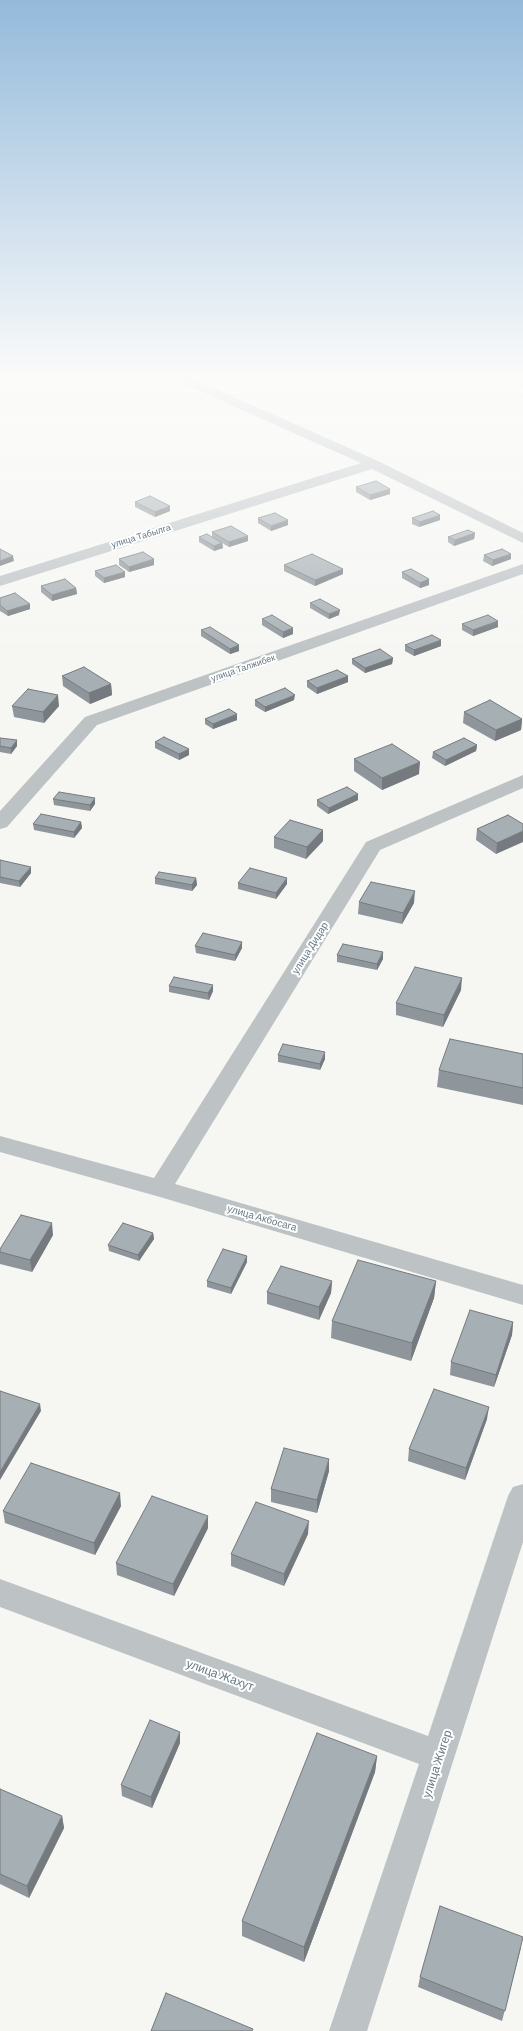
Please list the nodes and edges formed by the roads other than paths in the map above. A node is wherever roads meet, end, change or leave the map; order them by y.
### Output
1 (345, 473) edge
2 (391, 473) edge
3 (523, 539) edge
4 (523, 569) edge
5 (0, 581) edge
6 (523, 781) edge
7 (0, 823) edge
8 (0, 1144) edge
9 (160, 1188) junction
10 (523, 1295) edge
11 (523, 1496) edge
12 (0, 1593) edge
13 (439, 1756) junction
14 (348, 2031) edge

1 - 5 street, улица Табылга
2 - 3 street
4 - 7 street, улица Талжибек
6 - 9 street, улица Дидар
8 - 9 street, улица Акбосага
9 - 10 street, улица Акбосага
11 - 13 street, улица Жигер
12 - 13 street, улица Жахут
13 - 14 street, улица Жигер

